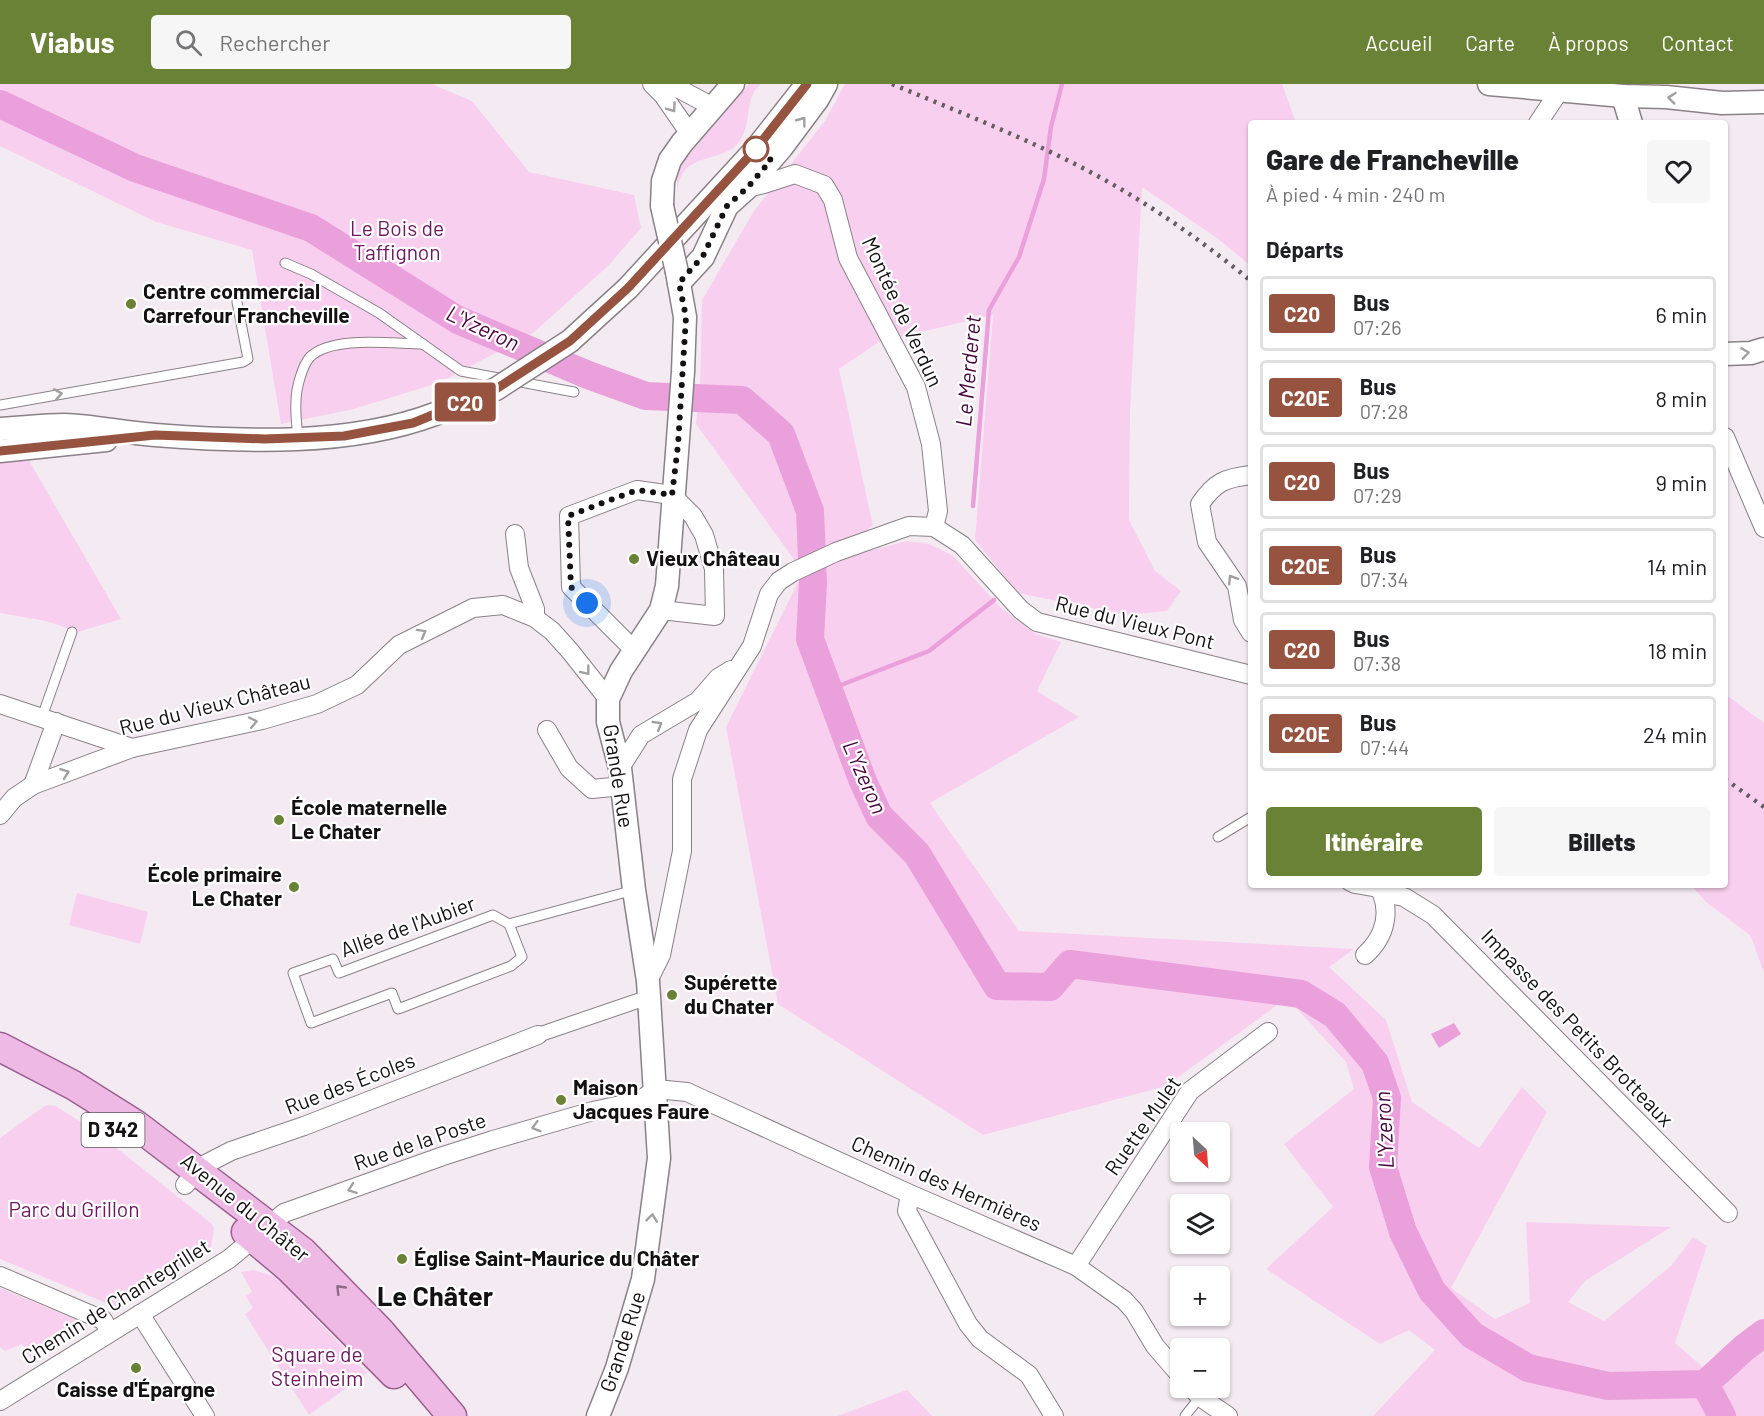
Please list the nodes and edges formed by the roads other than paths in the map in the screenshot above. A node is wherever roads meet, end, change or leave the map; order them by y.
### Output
1 (652, 84) edge
2 (670, 84) edge
3 (733, 84) edge
4 (807, 84) edge
5 (826, 84) edge
6 (1489, 84) edge
7 (1563, 87) edge
8 (1623, 96) junction
9 (1764, 102) edge
10 (713, 107) junction
11 (1540, 120) edge
12 (1630, 120) edge
13 (690, 134) junction
14 (782, 147) junction
15 (795, 174) junction
16 (747, 188) junction
17 (285, 263) dead end
18 (678, 278) junction
19 (237, 302) dead end
20 (423, 344) junction
21 (1764, 349) edge
22 (1728, 354) edge
23 (574, 392) dead end
24 (0, 405) edge
25 (0, 429) edge
26 (155, 435) junction
27 (298, 438) junction
28 (1728, 443) edge
29 (0, 451) edge
30 (1248, 476) edge
31 (673, 488) junction
32 (934, 526) junction
33 (1764, 528) edge
34 (515, 534) dead end
35 (661, 610) junction
36 (535, 618) junction
37 (1248, 628) edge
38 (72, 632) dead end
39 (635, 651) junction
40 (739, 665) junction
41 (1248, 674) edge
42 (608, 699) junction
43 (0, 704) edge
44 (49, 720) junction
45 (547, 730) dead end
46 (132, 748) junction
47 (621, 777) junction
48 (33, 785) junction
49 (0, 815) edge
50 (1248, 819) edge
51 (1218, 837) dead end
52 (1353, 888) edge
53 (1380, 889) edge
54 (634, 890) junction
55 (509, 924) junction
56 (1365, 955) dead end
57 (649, 989) junction
58 (1268, 1032) dead end
59 (538, 1035) joint
60 (0, 1047) edge
61 (0, 1064) edge
62 (656, 1089) junction
63 (191, 1177) junction
64 (910, 1194) junction
65 (1728, 1213) dead end
66 (261, 1232) junction
67 (1076, 1266) junction
68 (0, 1276) edge
69 (140, 1314) junction
70 (110, 1332) junction
71 (1170, 1363) edge
72 (1193, 1398) edge
73 (1204, 1398) edge
74 (0, 1401) edge
75 (205, 1416) edge
76 (433, 1416) edge
77 (452, 1416) edge
78 (598, 1416) edge
79 (1054, 1416) edge
80 (1185, 1416) edge
81 (1228, 1416) edge

1 -> 13 street
2 - 10 street
3 - 10 street, Grande Rue
4 - 27 street, bridge
14 -> 5 street
6 - 7 street
7 - 8 street
7 - 11 street
9 -> 8 street
8 - 12 street
10 - 13 street, Grande Rue
13 - 18 street, Grande Rue, bridge
14 - 15 street
14 - 16 street
15 - 16 street
15 - 32 street, Montée de Verdun
16 - 18 street
17 - 20 lane
18 - 31 street, Grande Rue
24 -> 19 lane
20 - 23 lane
20 - 27 lane
22 -> 21 street
25 - 26 street
26 - 27 street
26 - 29 street
28 - 33 street
37 -> 30 street
31 - 35 street, Grande Rue
31 - 35 street
31 - 39 street
32 - 40 street
32 - 41 street, Rue du Vieux Pont
34 - 36 street
35 - 39 street, Grande Rue
36 -> 42 street, Rue du Vieux Château
46 -> 36 street, Rue du Vieux Château
38 - 44 lane
39 - 42 street, Grande Rue
47 -> 40 street
40 - 57 street
42 - 47 street, Grande Rue
43 - 44 street
44 - 46 street
44 - 48 street
45 - 47 street
48 -> 46 street, Rue du Vieux Château
47 - 54 street, Grande Rue
48 - 49 street, Rue du Vieux Château
50 - 51 lane
52 - 53 lane
53 - 56 street
53 - 65 street, Impasse des Petits Brotteaux
54 - 55 lane, Allée de l'Aubier
54 - 57 street, Grande Rue
55 - 55 lane, Allée de l'Aubier
57 - 59 street
57 - 62 street, Grande Rue
58 - 67 street, Ruette Mulet
59 - 63 street, Rue des Écoles
60 - 63 main road, Avenue du Châter / D 342
61 - 63 main road, Avenue du Châter / D 342
62 - 64 street, Chemin des Hermières
62 -> 66 street, Rue de la Poste
78 -> 62 street, Grande Rue
63 - 66 main road, Avenue du Châter / D 342
64 - 67 street, Chemin des Hermières
64 - 79 street
66 - 69 street, Chemin de Chantegrillet
66 - 76 main road, Avenue du Châter / D 342
77 -> 66 main road, Avenue du Châter
67 - 71 street, Chemin des Hermières
68 - 70 street
69 - 70 street, Chemin de Chantegrillet
69 - 75 street
70 - 74 street, Chemin de Chantegrillet
72 - 80 lane
73 - 81 street

